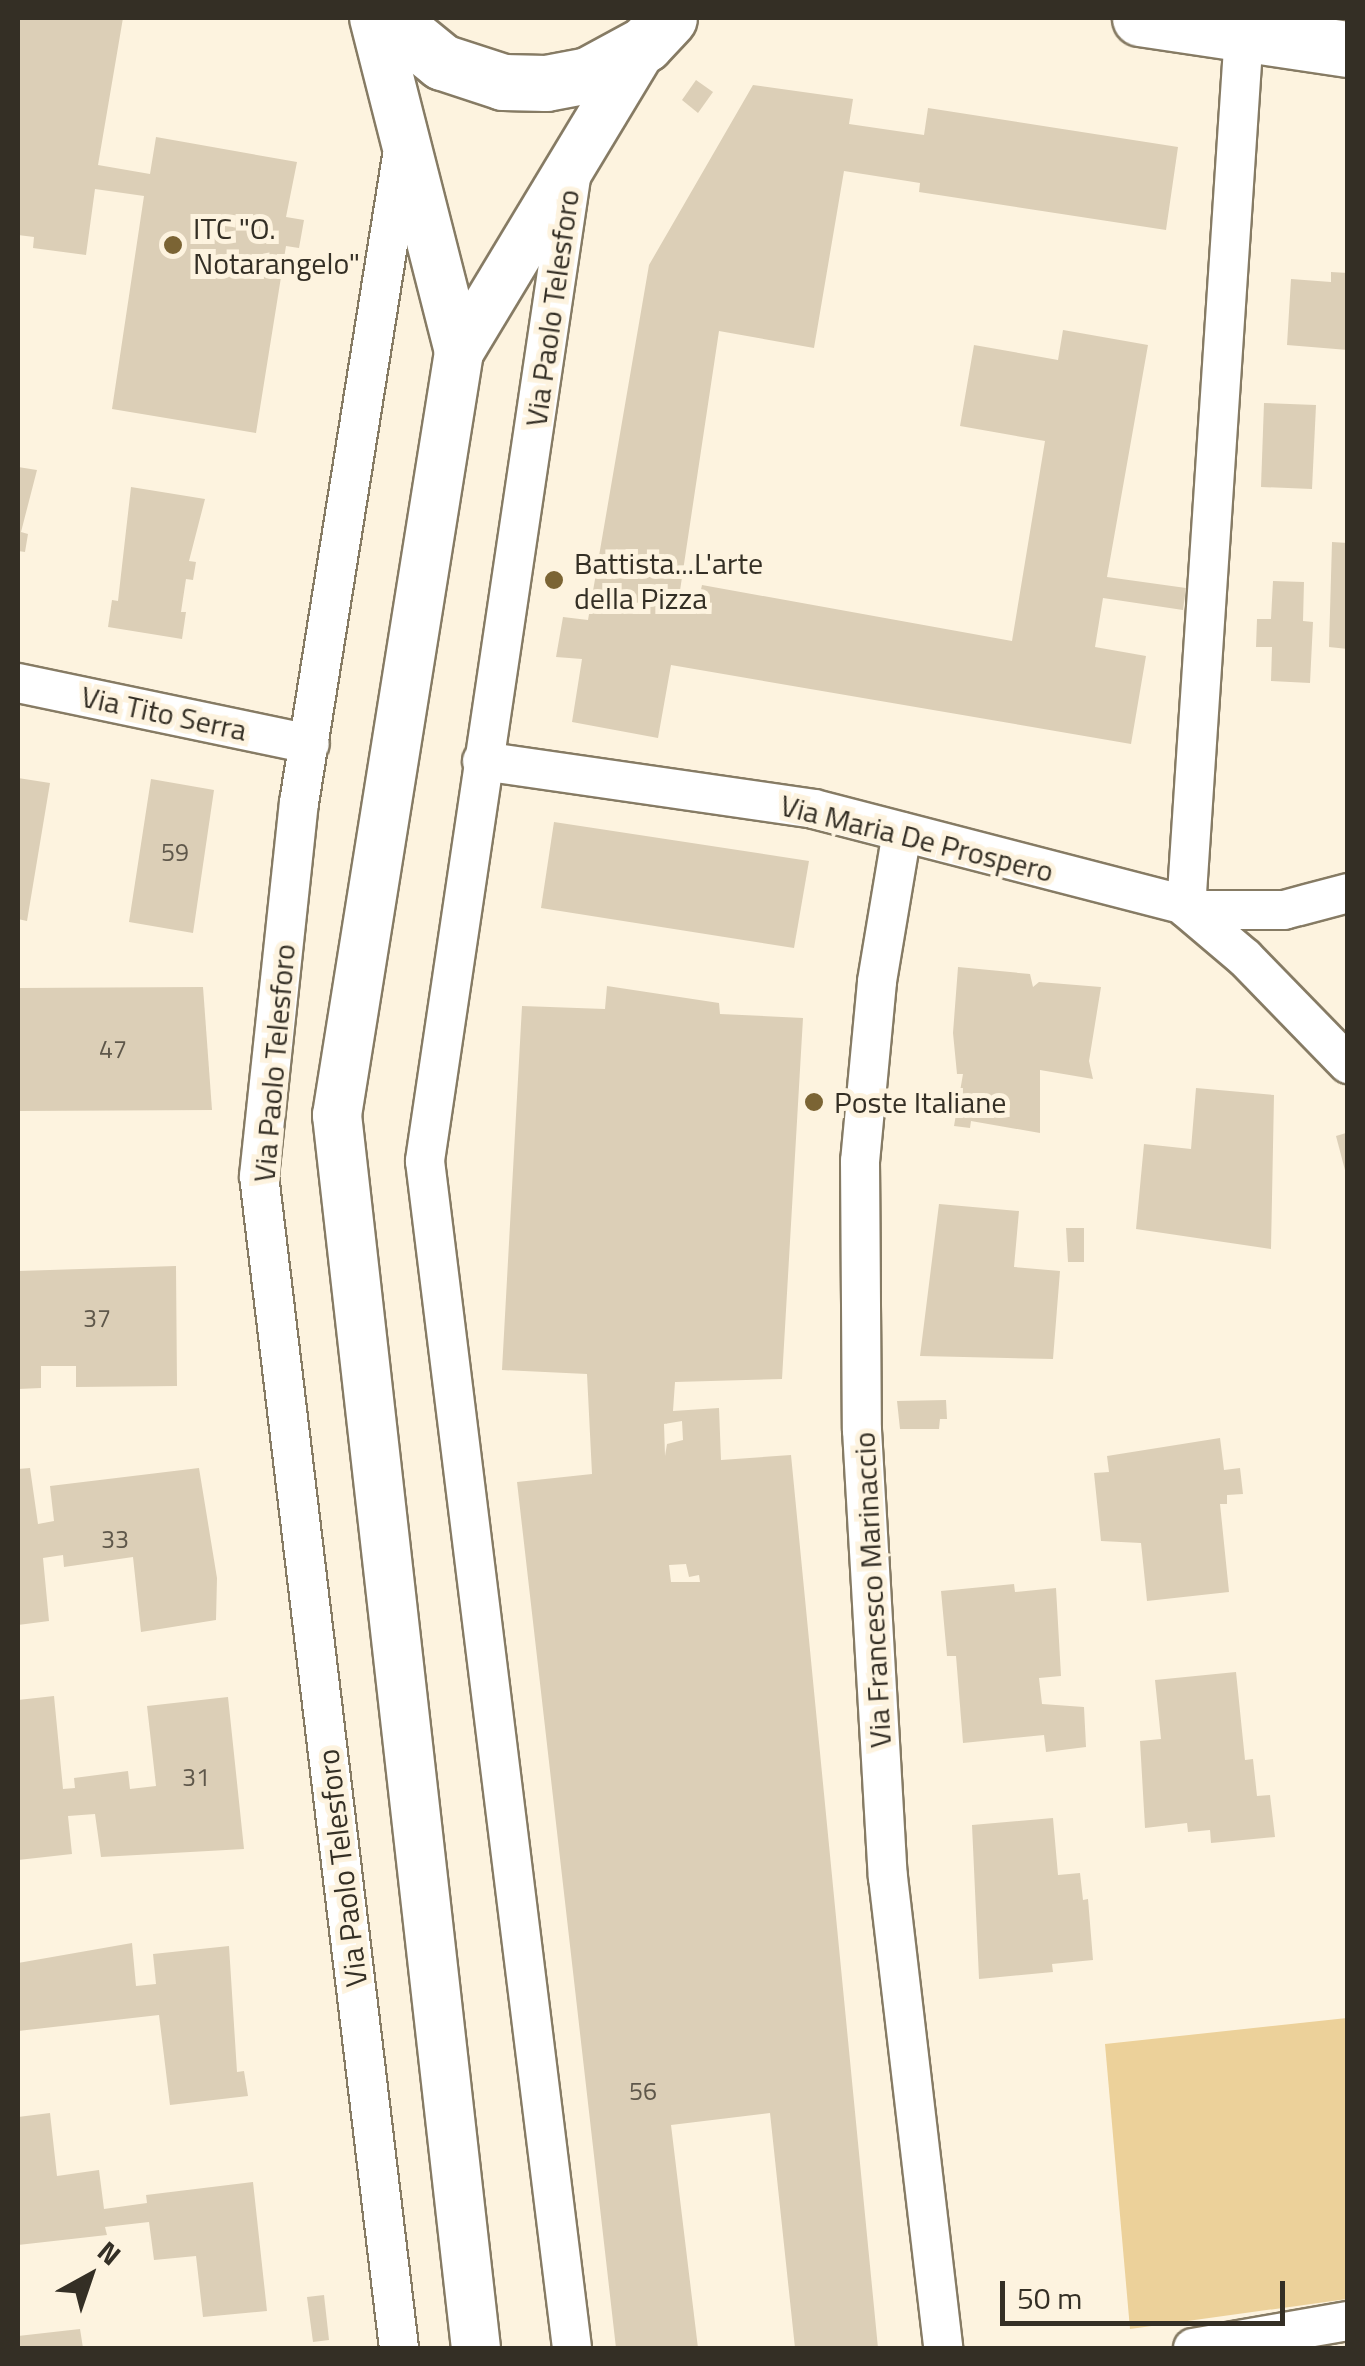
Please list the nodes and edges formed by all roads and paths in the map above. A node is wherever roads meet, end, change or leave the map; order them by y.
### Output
1 (374, 18) edge
2 (388, 18) edge
3 (1140, 18) edge
4 (657, 31) edge
5 (1244, 32) junction
6 (1338, 37) edge
7 (407, 128) junction
8 (574, 156) junction
9 (459, 352) junction
10 (18, 682) edge
11 (310, 744) junction
12 (482, 761) junction
13 (902, 832) junction
14 (1348, 893) edge
15 (1186, 906) junction
16 (1348, 1064) edge
17 (1348, 2321) edge
18 (398, 2348) edge
19 (476, 2348) edge
20 (572, 2348) edge
21 (943, 2348) edge
22 (1193, 2348) edge

1 - 7 street
2 - 4 main road
3 - 5 main road
4 - 8 street
5 - 6 main road
5 - 15 street
7 - 9 street, Via Paolo Telesforo
7 - 11 street, Via Paolo Telesforo
8 - 9 street, Via Paolo Telesforo
8 - 12 street, Via Paolo Telesforo
9 - 19 street, Via Paolo Telesforo
10 - 11 street, Via Tito Serra
11 - 18 street, Via Paolo Telesforo
12 - 13 street, Via Maria De Prospero
12 - 20 street, Via Paolo Telesforo
13 - 15 street, Via Maria De Prospero
13 - 21 street, Via Francesco Marinaccio
14 - 15 street, Via Maria De Prospero
15 - 16 street
17 - 22 street

